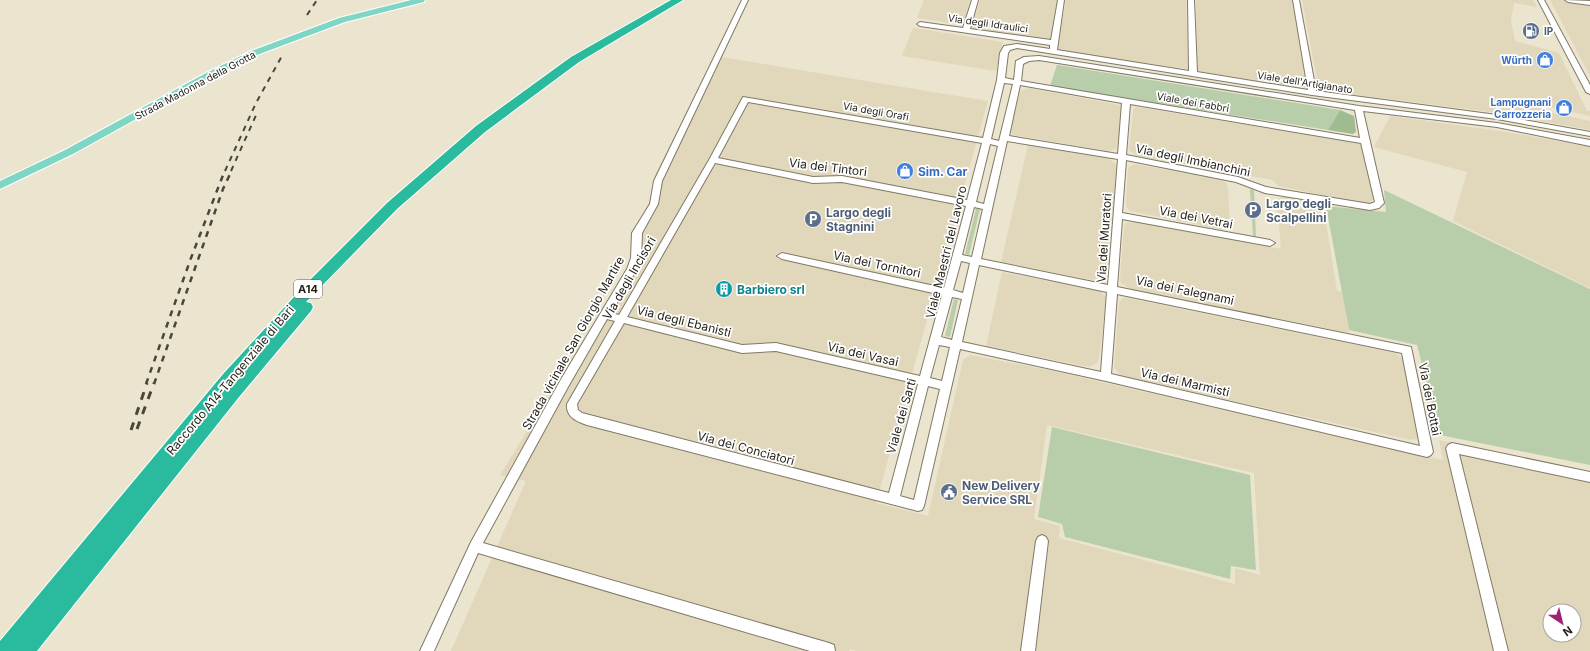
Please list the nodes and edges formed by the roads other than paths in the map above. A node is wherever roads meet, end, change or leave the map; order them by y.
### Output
1 (405, 0) edge
2 (422, 0) edge
3 (678, 0) edge
4 (690, 0) edge
5 (745, 0) edge
6 (975, 0) edge
7 (1061, 0) edge
8 (1191, 0) edge
9 (1296, 0) edge
10 (1541, 0) edge
11 (1568, 0) edge
12 (1590, 3) edge
13 (920, 24) dead end
14 (966, 30) junction
15 (1010, 37) junction
16 (1054, 43) junction
17 (1006, 51) junction
18 (1052, 52) junction
19 (1193, 74) junction
20 (1001, 80) junction
21 (1017, 83) junction
22 (1590, 92) edge
23 (1312, 93) junction
24 (746, 99) joint
25 (1126, 101) junction
26 (1359, 108) junction
27 (1590, 134) edge
28 (1003, 141) junction
29 (986, 142) junction
30 (1365, 142) junction
31 (1590, 143) edge
32 (1122, 157) junction
33 (713, 160) junction
34 (0, 179) edge
35 (0, 185) edge
36 (970, 203) junction
37 (987, 207) junction
38 (1118, 214) junction
39 (1270, 243) dead end
40 (782, 256) dead end
41 (957, 257) junction
42 (975, 261) junction
43 (1113, 288) junction
44 (948, 293) junction
45 (967, 297) junction
46 (605, 315) junction
47 (620, 319) junction
48 (936, 340) junction
49 (955, 345) junction
50 (776, 346) joint
51 (1407, 350) joint
52 (1106, 376) junction
53 (925, 381) junction
54 (945, 386) junction
55 (572, 410) joint
56 (1427, 452) joint
57 (1590, 477) edge
58 (893, 500) junction
59 (1042, 541) dead end
60 (475, 546) junction
61 (829, 650) dead end
62 (5, 651) edge
63 (24, 651) edge
64 (427, 651) edge
65 (1028, 651) edge
66 (1501, 651) edge

1 - 34 main road, Strada Madonna della Grotta
2 - 35 main road, Strada Madonna della Grotta
3 - 62 highway, Raccordo A14-Tangenziale di Bari / A14
4 - 63 highway, Raccordo A14-Tangenziale di Bari / A14
5 - 46 street, Strada vicinale San Giorgio Martire
6 - 14 street
7 - 16 street
8 - 19 street
9 - 23 street
10 - 22 street
11 - 12 street
13 - 14 street, Via degli Idraulici
14 - 15 street, Via degli Idraulici
15 - 16 street, Via degli Idraulici
15 - 17 street, Viale Maestri del Lavoro
16 - 18 street
17 - 18 street, Viale dell'Artigianato
17 - 20 street, Viale Maestri del Lavoro
18 - 19 street, Viale dell'Artigianato
19 - 23 street, Viale dell'Artigianato
20 - 21 street, Viale dei Fabbri
20 - 29 street, Viale Maestri del Lavoro
21 - 25 street, Viale dei Fabbri
21 - 26 street, Viale dell'Artigianato
21 - 28 street
23 - 27 street, Viale dell'Artigianato
24 - 29 street, Via degli Orafi
24 - 33 street, Via degli Incisori
25 - 30 street, Viale dei Fabbri
25 - 32 street, Via dei Muratori
26 - 30 street
26 - 31 street, Viale dell'Artigianato
28 - 29 street, Via degli Orafi
28 - 32 street, Via degli Imbianchini
28 - 37 street
29 - 36 street, Viale Maestri del Lavoro
30 - 32 street, Via degli Imbianchini
32 - 38 street, Via dei Muratori
33 - 36 street, Via dei Tintori
33 - 47 street, Via degli Incisori
36 - 37 street, Via dei Tintori
36 - 41 street, Viale Maestri del Lavoro
37 - 42 street
38 - 39 street, Via dei Vetrai
38 - 43 street, Via dei Muratori
40 - 44 street, Via dei Tornitori
41 - 42 street, Via dei Falegnami
41 - 44 street, Viale Maestri del Lavoro
42 - 43 street, Via dei Falegnami
42 - 45 street
43 - 51 street, Via dei Falegnami
43 - 52 street, Via dei Muratori
44 - 45 street, Via dei Tornitori
44 - 48 street, Viale Maestri del Lavoro
45 - 49 street
46 - 47 street, Via degli Ebanisti
46 - 60 street, Strada vicinale San Giorgio Martire
47 - 50 street, Via degli Ebanisti
47 - 55 street, Via degli Incisori
48 - 49 street, Via dei Marmisti
48 - 53 street, Viale dei Sarti
49 - 52 street, Via dei Marmisti
49 - 54 street
50 - 53 street, Via dei Vasai
51 - 56 street, Via dei Bottai
52 - 56 street, Via dei Marmisti
53 - 54 street, Via dei Vasai
53 - 58 street, Viale dei Sarti
54 - 58 street, Via dei Conciatori
55 - 58 street, Via dei Conciatori
57 - 66 street
59 - 65 street
60 - 61 street
60 - 64 street, Strada vicinale San Giorgio Martire

